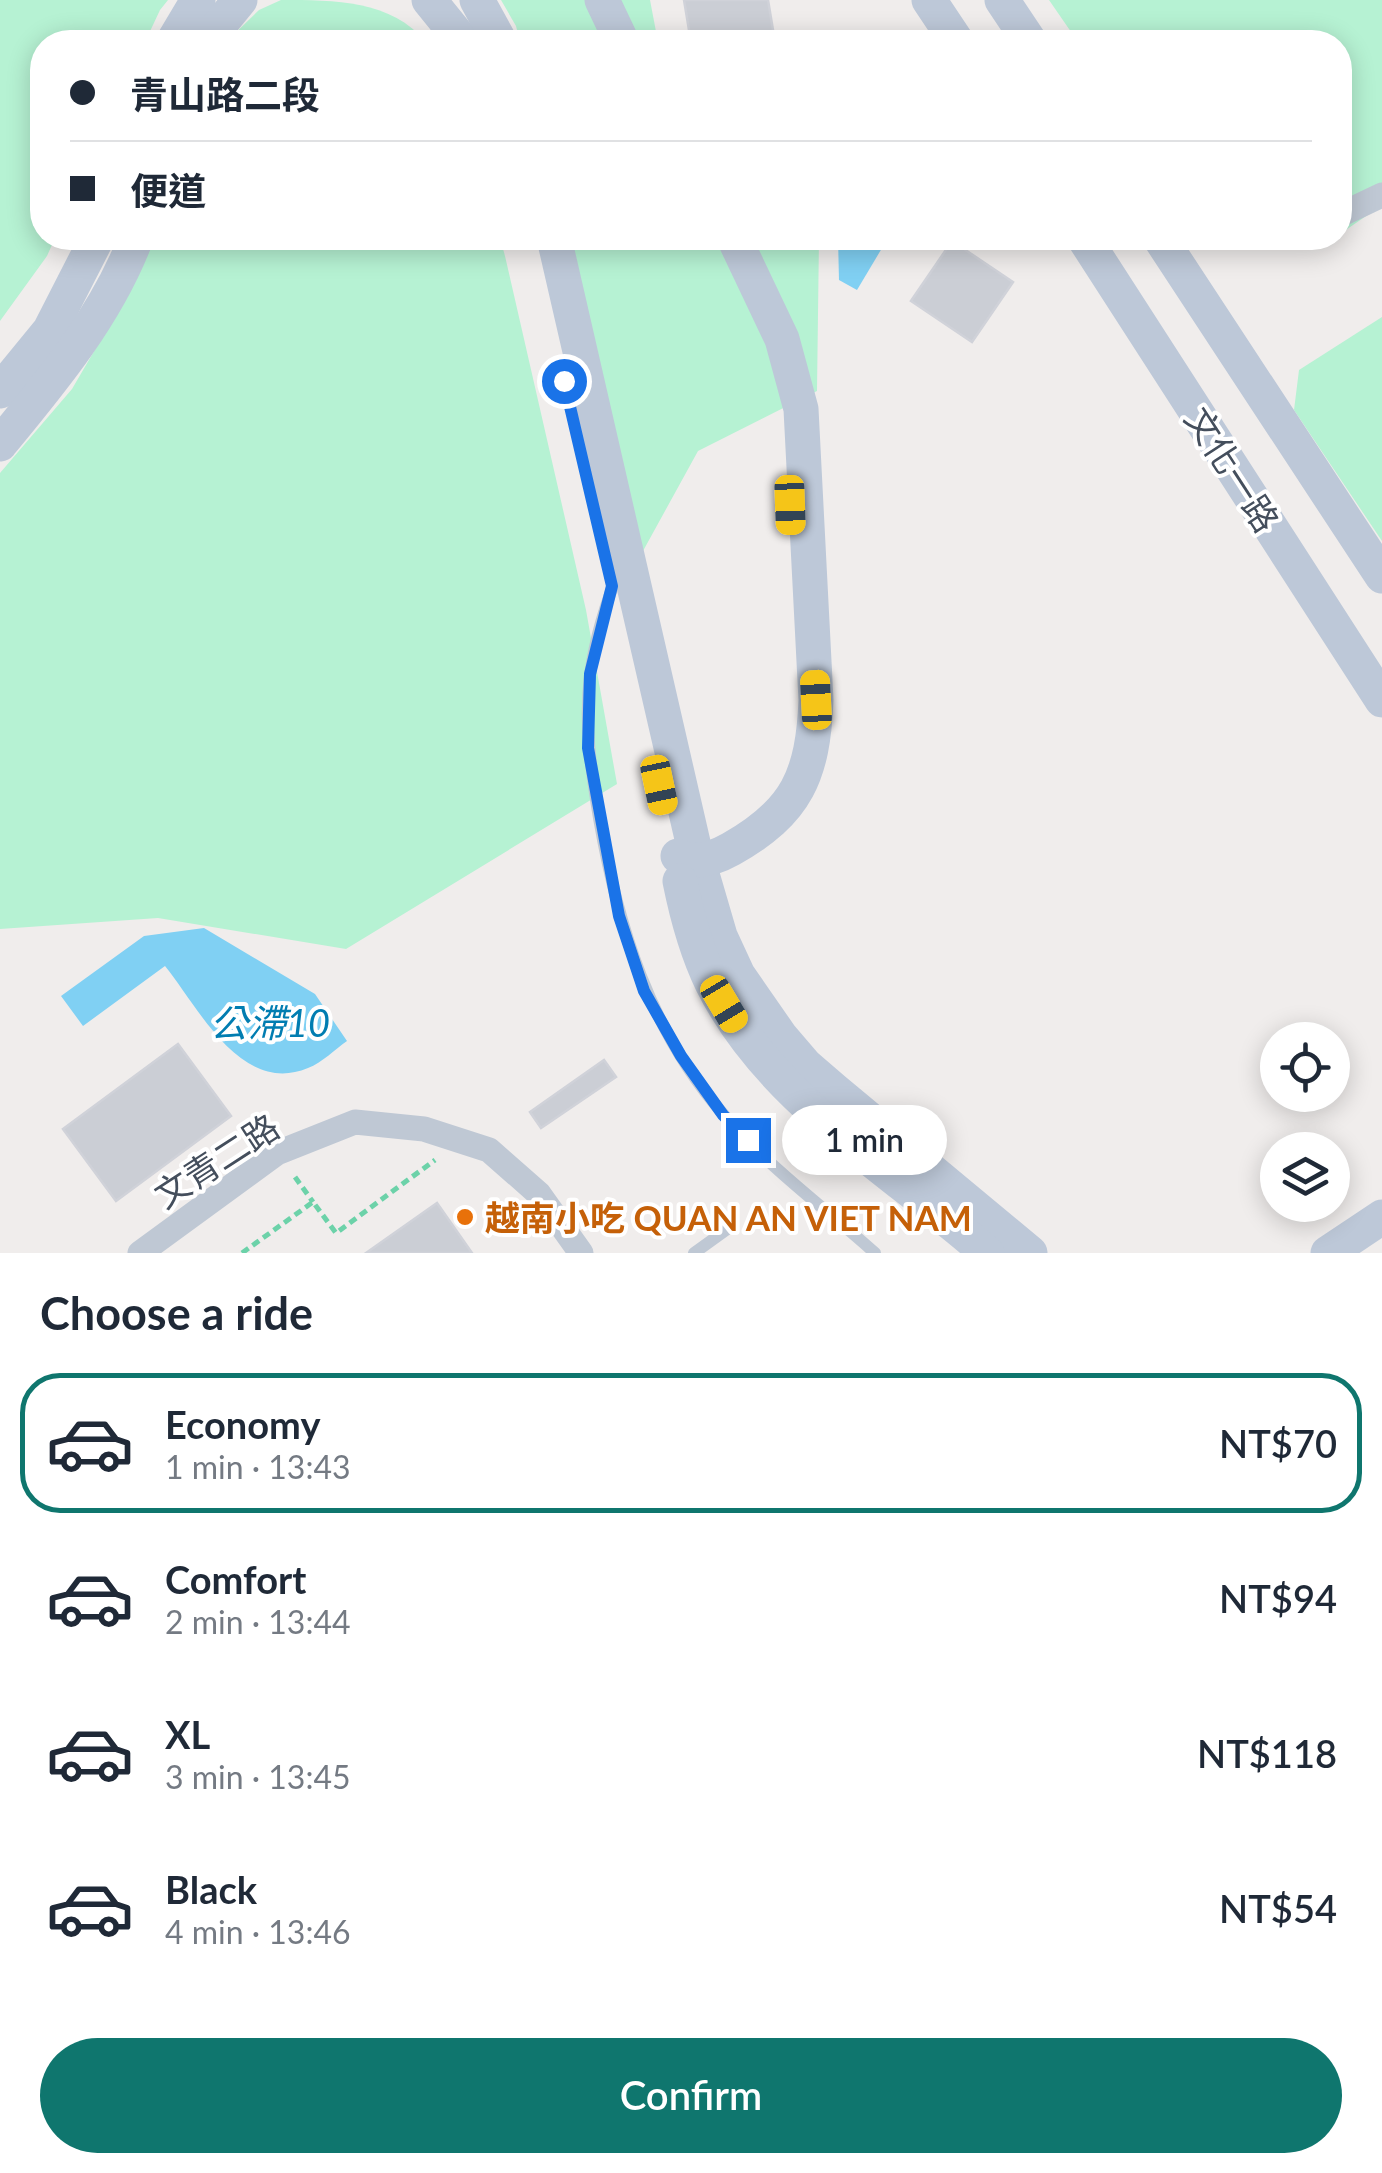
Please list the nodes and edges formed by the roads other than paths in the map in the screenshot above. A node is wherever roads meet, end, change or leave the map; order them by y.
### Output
1 (198, 0) edge
2 (240, 0) edge
3 (429, 0) edge
4 (477, 0) edge
5 (602, 0) edge
6 (620, 0) edge
7 (928, 0) edge
8 (1002, 0) edge
9 (179, 30) edge
10 (216, 30) edge
11 (453, 30) edge
12 (493, 30) edge
13 (616, 30) edge
14 (635, 30) edge
15 (949, 30) edge
16 (1022, 30) edge
17 (1382, 195) edge
18 (1352, 209) edge
19 (90, 250) edge
20 (132, 250) edge
21 (533, 250) edge
22 (556, 250) edge
23 (722, 250) edge
24 (740, 250) edge
25 (1092, 250) edge
26 (1168, 250) edge
27 (0, 391) edge
28 (0, 444) edge
29 (619, 570) junction
30 (1382, 576) edge
31 (1382, 700) edge
32 (688, 852) junction
33 (1382, 1217) edge
34 (733, 1225) dead end
35 (140, 1253) edge
36 (581, 1253) edge
37 (694, 1253) edge
38 (875, 1253) edge
39 (988, 1253) edge
40 (1030, 1253) edge
41 (1328, 1253) edge

1 - 9 street
2 - 10 street
3 - 11 street
4 - 12 street
5 - 13 street
6 - 14 street
7 - 15 street
8 - 16 street
17 - 18 street
19 - 27 street
20 - 28 street
21 - 29 street
22 - 29 street
23 - 32 street
24 - 32 street
25 - 31 street, 文化一路
26 - 30 street, 文化一路
29 - 32 street
29 - 38 lane
32 - 39 street
32 - 40 street
33 - 41 street
34 - 37 lane
35 - 36 street, 文青二路

